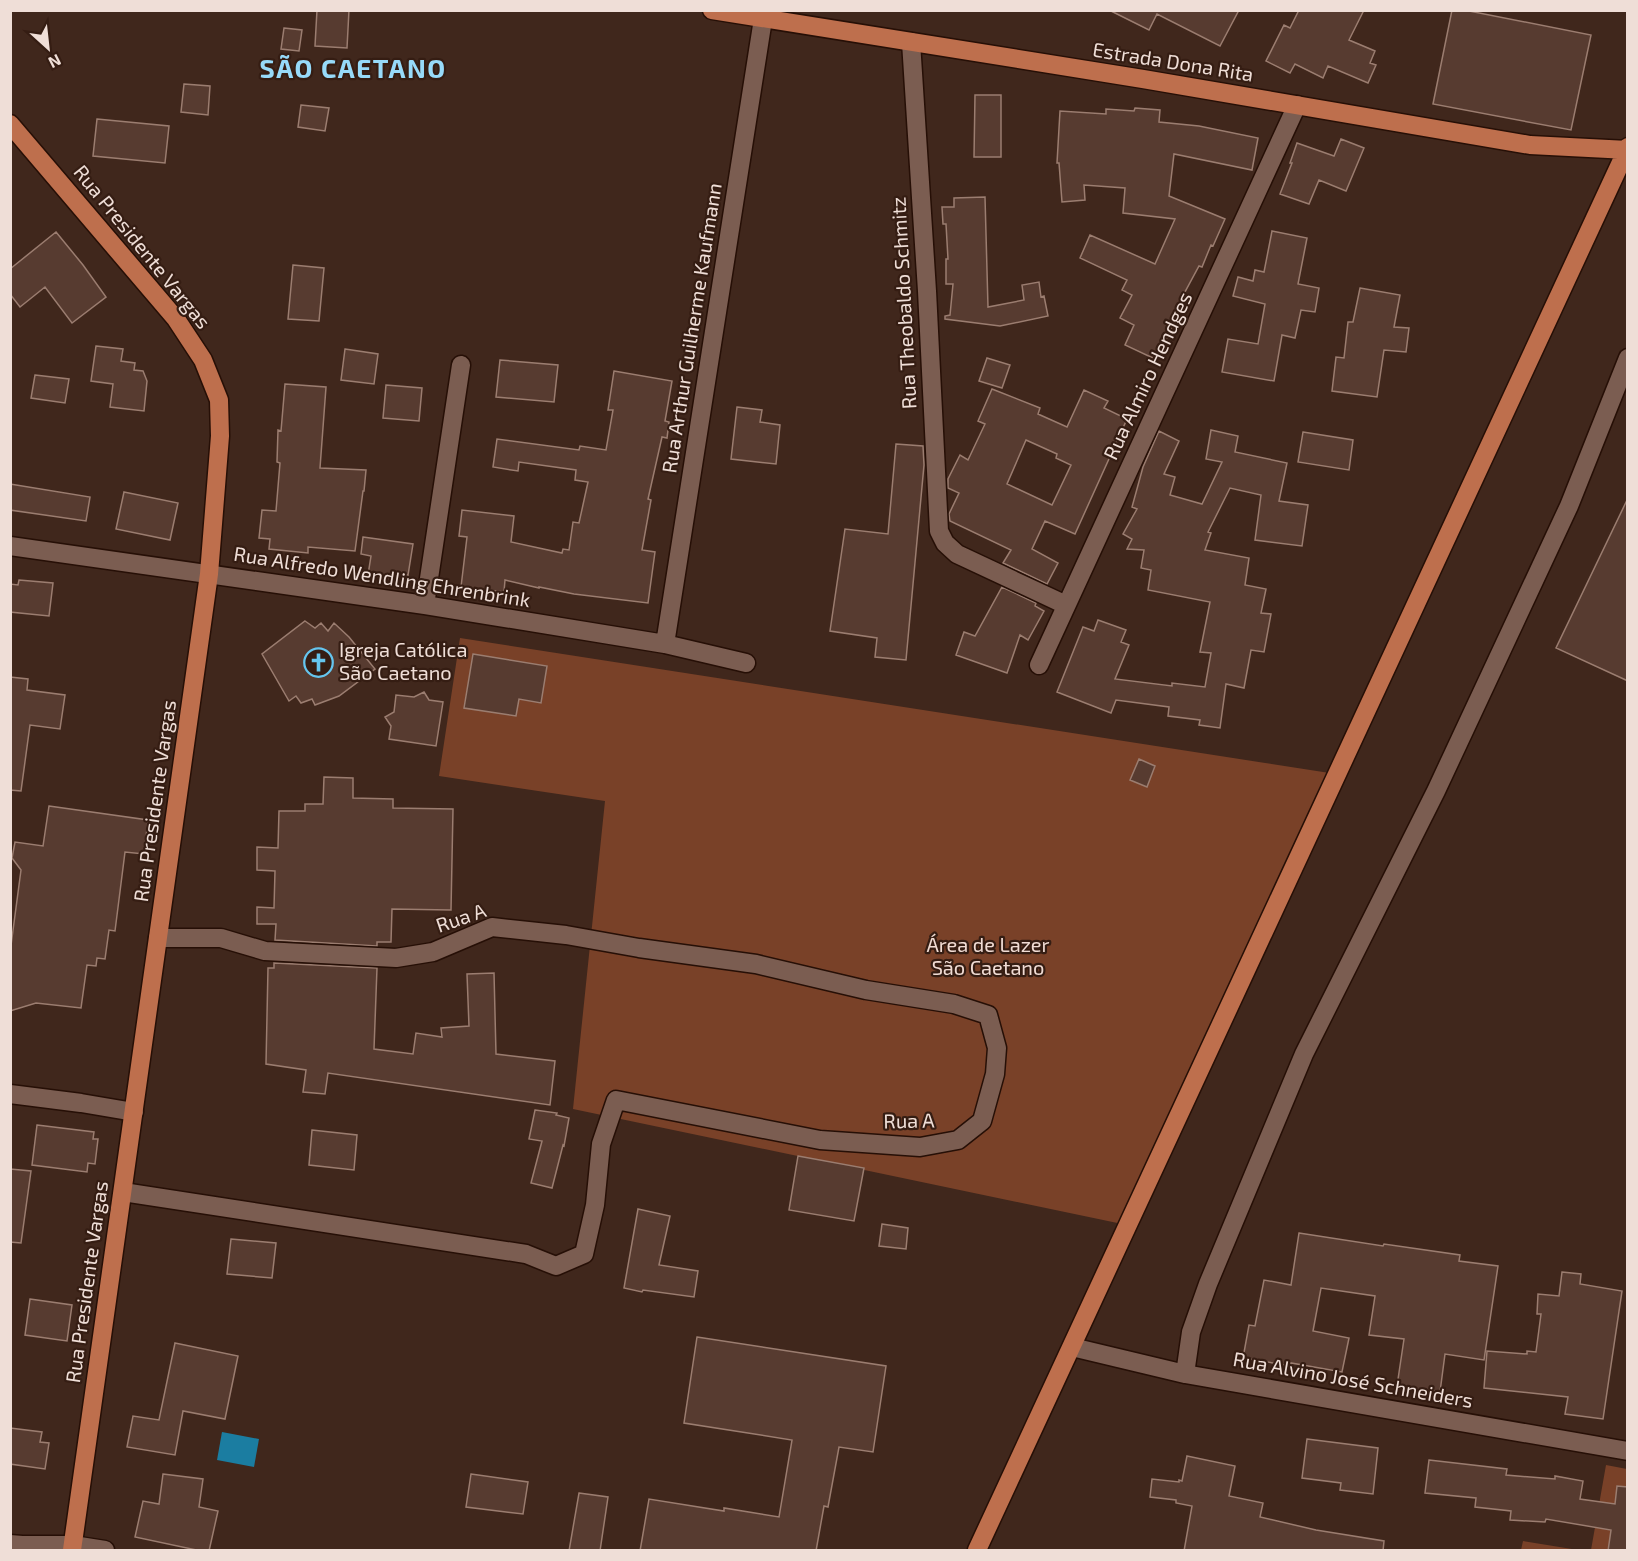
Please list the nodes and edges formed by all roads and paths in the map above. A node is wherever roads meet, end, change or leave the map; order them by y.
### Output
1 (712, 10) edge
2 (763, 19) junction
3 (911, 42) junction
4 (1297, 105) junction
5 (10, 124) edge
6 (1627, 149) edge
7 (1628, 358) edge
8 (461, 365) dead end
9 (10, 546) edge
10 (209, 574) junction
11 (425, 605) junction
12 (1066, 605) junction
13 (665, 644) junction
14 (746, 663) dead end
15 (1039, 665) dead end
16 (158, 938) junction
17 (10, 1094) edge
18 (134, 1112) junction
19 (123, 1192) junction
20 (1072, 1347) junction
21 (1185, 1374) junction
22 (1628, 1450) edge
23 (22, 1547) edge
24 (73, 1548) edge
25 (105, 1551) edge
26 (977, 1551) edge

1 - 2 main road, Estrada Dona Rita
2 - 3 main road, Estrada Dona Rita
2 - 13 street, Rua Arthur Guilherme Kaufmann
3 - 4 main road, Estrada Dona Rita
3 - 12 street, Rua Theobaldo Schmitz
4 - 6 main road, Estrada Dona Rita
4 - 12 street, Rua Almiro Hendges
5 - 10 main road, Rua Presidente Vargas
6 - 20 main road
7 - 21 street
8 - 11 street
9 - 10 street, Rua Alfredo Wendling Ehrenbrink
10 - 11 street, Rua Alfredo Wendling Ehrenbrink
10 - 16 main road, Rua Presidente Vargas
11 - 13 street, Rua Alfredo Wendling Ehrenbrink
12 - 15 street, Rua Almiro Hendges
13 - 14 street, Rua Alfredo Wendling Ehrenbrink
16 - 18 main road, Rua Presidente Vargas
16 - 19 street, Rua A
17 - 18 street
18 - 19 main road, Rua Presidente Vargas
19 - 24 main road, Rua Presidente Vargas
20 - 21 street, Rua Alvino José Schneiders
20 - 26 main road
21 - 22 street, Rua Alvino José Schneiders
23 - 24 street
24 - 25 street

